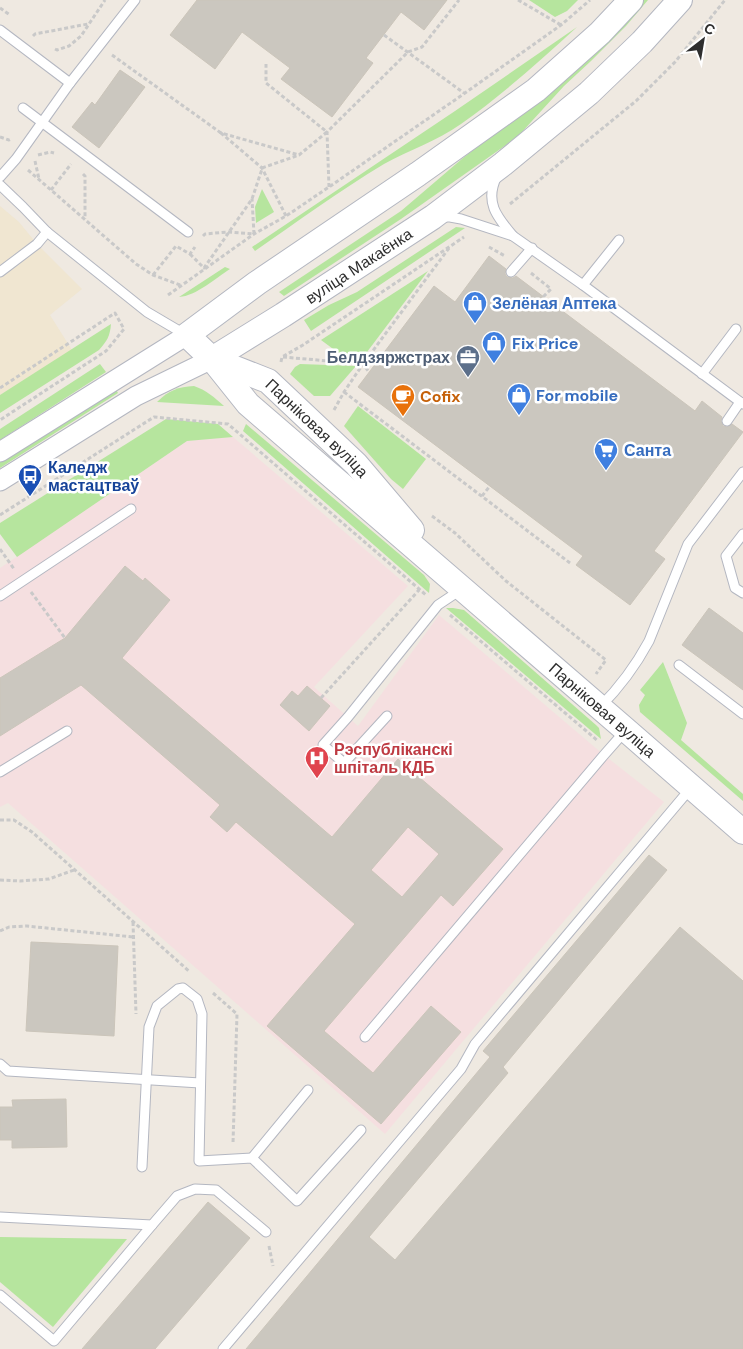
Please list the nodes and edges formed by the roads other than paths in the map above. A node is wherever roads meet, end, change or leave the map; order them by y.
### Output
1 (135, 0) edge
2 (631, 0) edge
3 (680, 0) edge
4 (0, 30) edge
5 (70, 83) junction
6 (23, 108) dead end
7 (42, 123) junction
8 (503, 164) junction
9 (0, 177) edge
10 (0, 185) edge
11 (433, 217) junction
12 (47, 232) junction
13 (188, 232) dead end
14 (513, 236) junction
15 (619, 240) dead end
16 (532, 248) junction
17 (0, 272) edge
18 (511, 272) dead end
19 (583, 285) junction
20 (736, 329) dead end
21 (187, 335) junction
22 (212, 359) junction
23 (702, 374) junction
24 (742, 403) edge
25 (727, 420) dead end
26 (0, 452) edge
27 (743, 472) edge
28 (0, 481) edge
29 (131, 509) dead end
30 (743, 534) edge
31 (462, 589) junction
32 (743, 594) edge
33 (0, 596) edge
34 (679, 665) dead end
35 (607, 700) junction
36 (743, 714) edge
37 (387, 716) dead end
38 (67, 730) dead end
39 (626, 730) junction
40 (0, 772) edge
41 (692, 787) junction
42 (743, 832) edge
43 (365, 1038) dead end
44 (0, 1064) edge
45 (146, 1080) junction
46 (200, 1083) junction
47 (308, 1090) dead end
48 (361, 1130) dead end
49 (252, 1158) junction
50 (142, 1166) dead end
51 (0, 1217) edge
52 (152, 1225) junction
53 (266, 1232) dead end
54 (0, 1295) edge
55 (223, 1349) edge

1 - 5 lane
2 - 21 street
3 - 8 street, вуліца Макаёнка
4 - 5 lane
5 - 7 lane
6 - 7 lane
7 - 9 lane
7 - 13 lane
8 - 11 street, вуліца Макаёнка
8 - 14 lane
10 - 12 lane, Парніковая вуліца
11 - 14 lane
11 - 22 street, вуліца Макаёнка
12 - 17 lane
12 - 21 lane, Парніковая вуліца
14 - 16 lane
15 - 19 lane
16 - 18 lane
16 - 19 lane
19 - 23 lane
20 - 23 lane
21 - 22 street, Парніковая вуліца
21 - 26 street
22 - 28 street, вуліца Макаёнка
22 - 31 street, Парніковая вуліца
22 - 31 street, Парніковая вуліца
23 - 24 lane
24 - 25 lane
27 - 35 lane
29 - 33 lane
30 - 32 lane
31 - 35 street, Парніковая вуліца
31 - 37 lane
34 - 36 lane
35 - 39 street, Парніковая вуліца
38 - 40 lane
39 - 41 street, Парніковая вуліца
39 - 43 lane
41 - 42 street, Парніковая вуліца
41 - 55 lane
44 - 45 lane
45 - 46 lane
45 - 46 lane
45 - 50 lane
46 - 49 lane
47 - 49 lane
48 - 49 lane
51 - 52 lane
52 - 53 lane
52 - 54 lane

